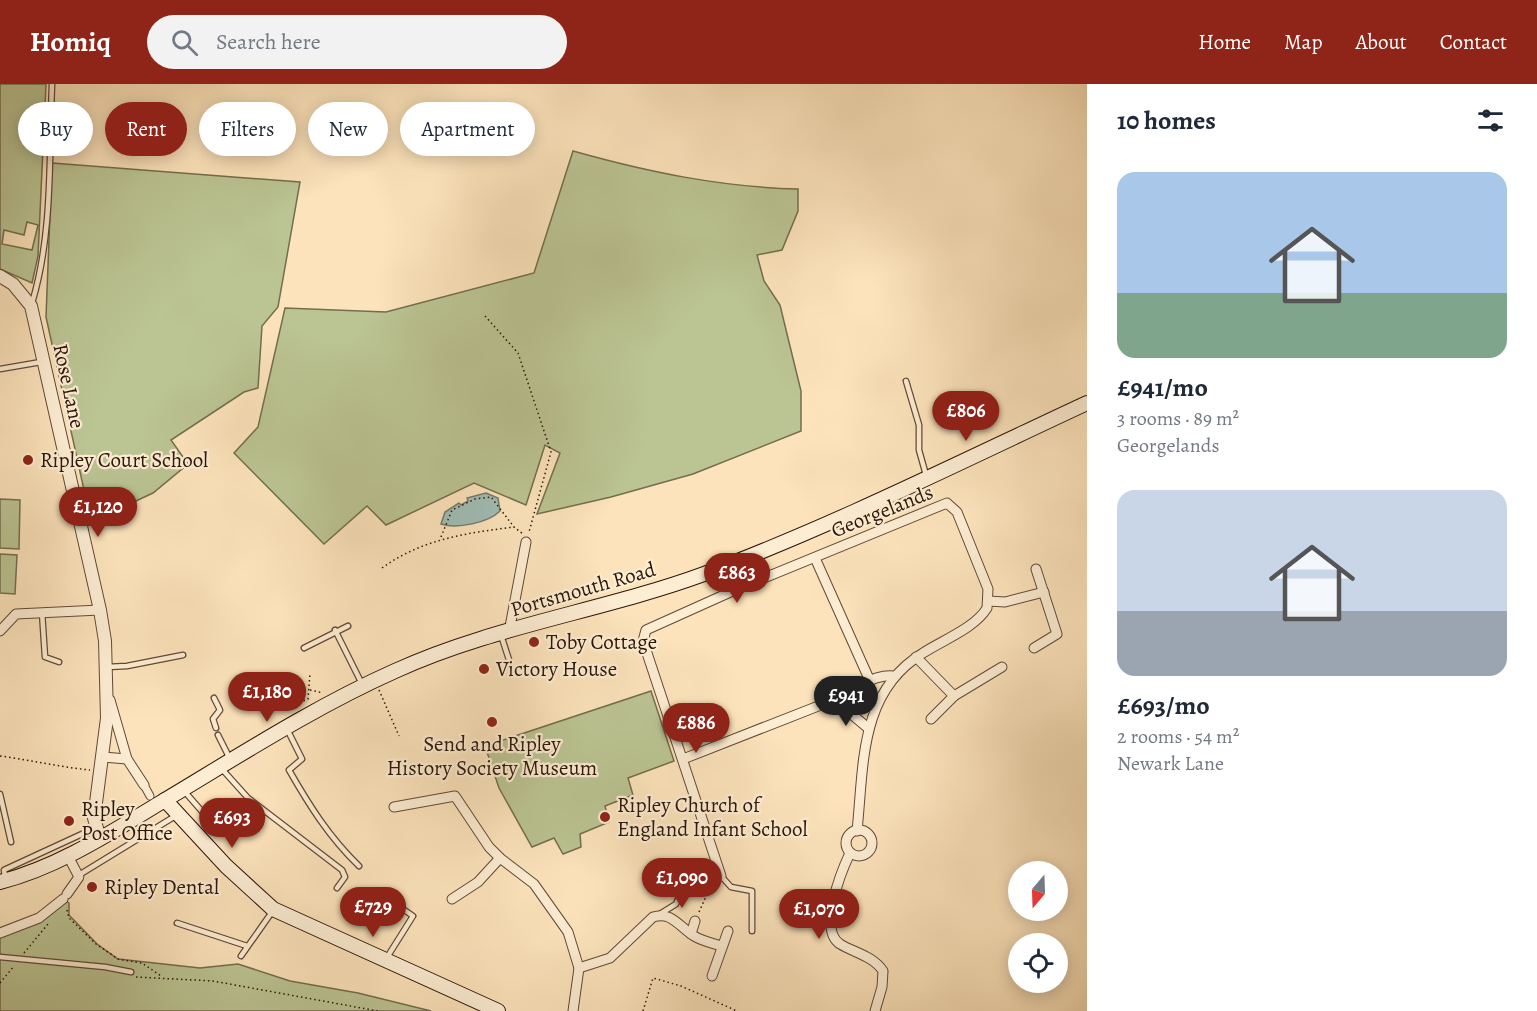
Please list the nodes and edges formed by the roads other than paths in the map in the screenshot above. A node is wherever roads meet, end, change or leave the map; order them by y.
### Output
1 (52, 84) edge
2 (0, 276) edge
3 (31, 306) junction
4 (44, 362) junction
5 (0, 369) edge
6 (906, 381) dead end
7 (1087, 403) edge
8 (927, 477) junction
9 (526, 541) road end
10 (815, 558) junction
11 (1036, 568) dead end
12 (1044, 592) junction
13 (988, 601) junction
14 (100, 610) junction
15 (42, 612) junction
16 (348, 626) dead end
17 (335, 630) junction
18 (0, 631) edge
19 (505, 634) junction
20 (304, 648) dead end
21 (1034, 648) dead end
22 (183, 655) dead end
23 (916, 657) junction
24 (59, 662) dead end
25 (510, 663) dead end
26 (107, 667) junction
27 (1002, 667) dead end
28 (893, 676) junction
29 (870, 681) junction
30 (363, 686) junction
31 (108, 695) junction
32 (954, 696) junction
33 (214, 698) dead end
34 (837, 705) junction
35 (931, 719) dead end
36 (216, 728) dead end
37 (868, 728) junction
38 (287, 729) junction
39 (218, 735) dead end
40 (103, 757) junction
41 (127, 759) junction
42 (684, 759) junction
43 (226, 764) junction
44 (144, 785) joint
45 (183, 790) junction
46 (0, 794) edge
47 (150, 796) dead end
48 (165, 800) junction
49 (394, 807) dead end
50 (177, 815) junction
51 (253, 829) dead end
52 (857, 831) junction
53 (97, 834) junction
54 (11, 842) dead end
55 (850, 853) junction
56 (15, 856) dead end
57 (68, 856) junction
58 (500, 858) junction
59 (18, 864) junction
60 (359, 866) dead end
61 (720, 872) joint
62 (79, 875) junction
63 (3, 878) edge
64 (686, 880) dead end
65 (337, 888) dead end
66 (452, 899) dead end
67 (390, 900) dead end
68 (273, 909) junction
69 (660, 914) junction
70 (695, 921) road end
71 (177, 923) dead end
72 (728, 931) dead end
73 (752, 931) dead end
74 (0, 933) edge
75 (691, 934) junction
76 (248, 946) junction
77 (721, 946) junction
78 (241, 956) dead end
79 (0, 957) edge
80 (385, 961) junction
81 (579, 968) junction
82 (131, 972) road end
83 (712, 976) dead end
84 (498, 1011) edge
85 (573, 1011) edge
86 (875, 1011) edge

1 - 3 lane
2 - 3 street, Rose Lane
3 - 4 street, Rose Lane
4 - 5 lane
4 - 14 street, Rose Lane
6 - 8 lane
7 - 8 main road, Portsmouth Road
8 - 19 main road, Portsmouth Road
9 - 19 street
10 - 13 street, Georgelands
10 - 29 street, Georgelands
10 - 42 street, Georgelands
11 - 12 street
12 - 13 street
12 - 21 street
13 - 23 street
14 - 15 street
14 - 26 street, Rose Lane
15 - 18 street
15 - 24 lane
16 - 17 lane
17 - 20 lane
17 - 30 lane
19 - 25 lane
19 - 30 main road, Portsmouth Road
22 - 26 lane
23 - 28 street
23 - 32 street
26 - 31 street, Rose Lane
27 - 32 street
28 - 29 street
28 - 37 street
29 - 34 street
30 - 38 main road, Portsmouth Road
31 - 40 street, Rose Lane
31 - 41 street, Rose Lane
32 - 35 street
33 - 36 lane
34 - 37 street
34 - 42 street
37 - 52 street
38 - 43 main road, Portsmouth Road
38 - 60 lane
39 - 43 lane
40 - 41 street
40 - 53 street, Rose Lane
41 - 44 street, Rose Lane
42 - 61 street, Georgelands
43 - 45 main road, Portsmouth Road
43 - 65 lane
44 - 47 street
45 - 48 main road, Portsmouth Road
45 - 51 lane
46 - 54 lane
48 - 50 main road
48 - 53 main road, Portsmouth Road
49 - 58 street
50 - 62 lane
50 - 68 main road
52 - 55 street
52 - 55 street
53 - 57 main road, Portsmouth Road
53 - 59 lane
55 - 86 street
56 - 59 lane
57 - 62 street
57 - 63 main road, Portsmouth Road
58 - 66 street
58 - 81 street
59 - 63 lane
61 - 73 lane
62 - 74 street
64 - 69 lane
67 - 80 lane
68 - 76 lane
68 - 80 main road
69 - 75 street
69 - 81 street
70 - 75 street
71 - 76 lane
72 - 77 street
75 - 77 street
76 - 78 lane
77 - 83 street
79 - 82 lane
80 - 84 main road
81 - 85 street

